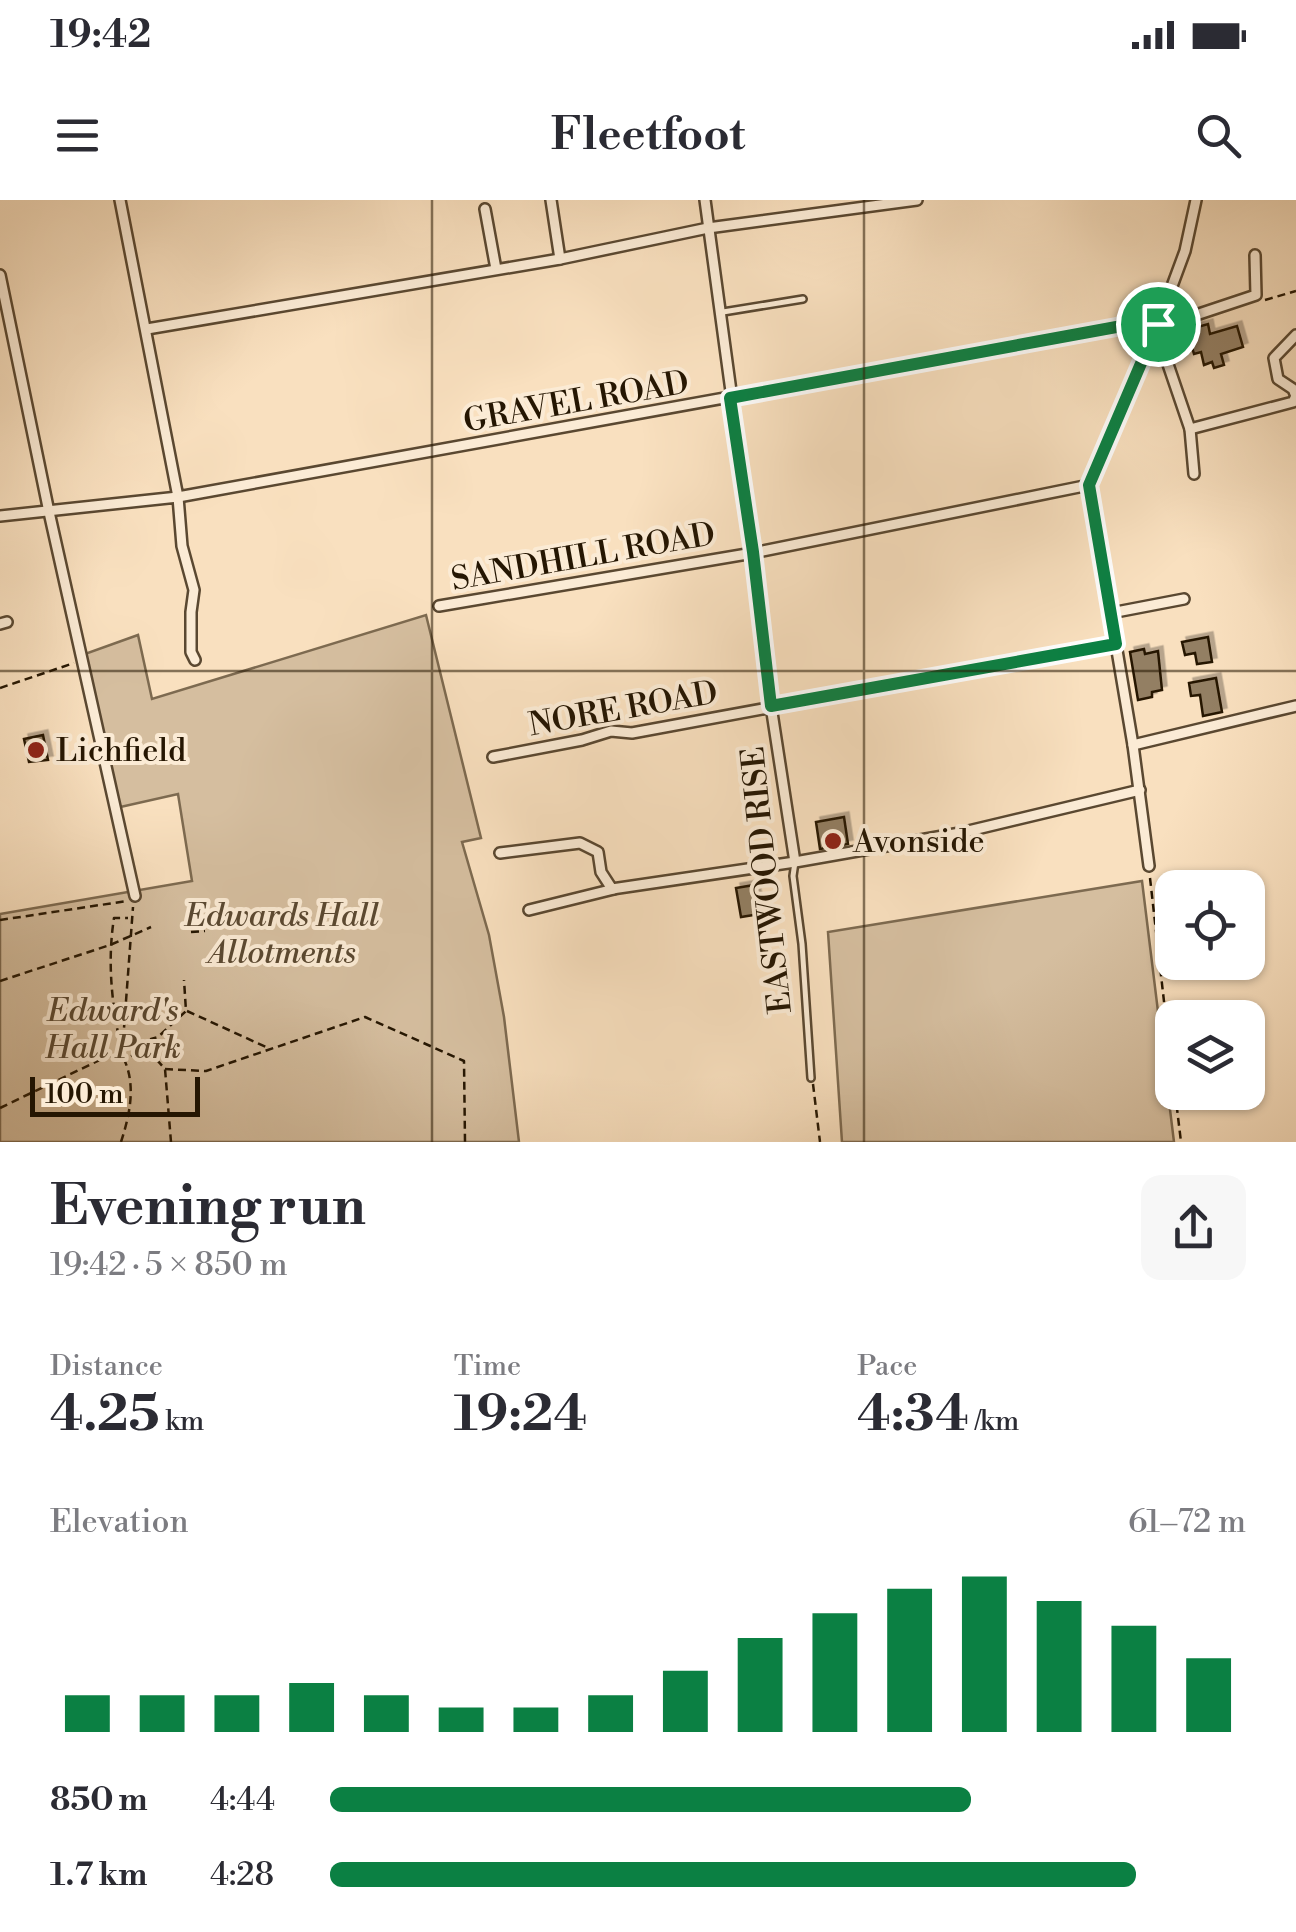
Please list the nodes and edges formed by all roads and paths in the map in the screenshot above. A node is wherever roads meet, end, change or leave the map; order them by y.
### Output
1 (120, 200) edge
2 (551, 200) edge
3 (705, 200) edge
4 (917, 200) edge
5 (1196, 200) edge
6 (485, 209) dead end
7 (708, 228) junction
8 (1255, 255) dead end
9 (560, 259) junction
10 (496, 270) junction
11 (0, 276) edge
12 (803, 299) dead end
13 (720, 312) junction
14 (1158, 324) junction
15 (146, 329) junction
16 (1296, 336) edge
17 (730, 398) junction
18 (1190, 429) junction
19 (1194, 474) dead end
20 (1089, 485) junction
21 (178, 497) junction
22 (49, 512) junction
23 (0, 516) edge
24 (753, 552) junction
25 (1184, 599) dead end
26 (440, 606) dead end
27 (1111, 613) junction
28 (1116, 644) junction
29 (83, 660) junction
30 (194, 660) dead end
31 (0, 688) edge
32 (771, 706) junction
33 (1296, 706) edge
34 (1133, 745) junction
35 (493, 757) dead end
36 (1140, 790) junction
37 (500, 853) dead end
38 (795, 862) junction
39 (1149, 866) joint
40 (614, 889) junction
41 (135, 896) joint
42 (120, 902) dead end
43 (529, 910) dead end
44 (132, 918) junction
45 (0, 920) edge
46 (151, 928) dead end
47 (205, 930) dead end
48 (192, 932) dead end
49 (131, 934) junction
50 (110, 945) junction
51 (184, 980) dead end
52 (0, 981) edge
53 (1164, 1000) edge
54 (186, 1011) junction
55 (268, 1048) junction
56 (147, 1049) junction
57 (122, 1055) junction
58 (165, 1069) junction
59 (811, 1078) joint
60 (0, 1108) edge
61 (1177, 1110) edge
62 (121, 1142) edge
63 (171, 1142) edge
64 (465, 1142) edge
65 (820, 1142) edge
66 (1180, 1142) edge

1 - 15 street
2 - 9 street
3 - 7 street, EASTWOOD RISE
4 - 7 street
5 - 14 street
6 - 10 street
7 - 9 street
7 - 13 street, EASTWOOD RISE
8 - 14 street, GRAVEL ROAD
9 - 10 street
10 - 15 street
11 - 22 street
12 - 13 lane
13 - 17 street, EASTWOOD RISE
14 - 17 street, GRAVEL ROAD
14 - 18 street
14 - 20 street
15 - 21 street
16 - 18 street
17 - 21 street, GRAVEL ROAD
17 - 24 street, EASTWOOD RISE
18 - 19 street
20 - 24 street, SANDHILL ROAD
20 - 27 street
21 - 22 street, GRAVEL ROAD
21 - 30 street
22 - 23 street, GRAVEL ROAD
22 - 29 street
24 - 26 street, SANDHILL ROAD
24 - 32 street, EASTWOOD RISE
25 - 27 street
27 - 28 street
28 - 32 street, NORE ROAD
28 - 34 street
29 - 31 path
29 - 41 street
32 - 35 street, NORE ROAD
32 - 38 street, EASTWOOD RISE
33 - 34 street
34 - 36 street
36 - 38 street
36 - 39 street
37 - 40 street
38 - 40 street
38 - 59 lane, EASTWOOD RISE
39 - 53 path
40 - 43 street
41 - 44 path
42 - 45 path
44 - 49 path
44 - 50 path
46 - 49 path
47 - 48 path
49 - 50 path
49 - 57 path
50 - 52 path
50 - 57 path
51 - 54 path
54 - 55 path
54 - 56 path
55 - 58 path
55 - 64 path
56 - 57 path
56 - 58 path
57 - 60 path
57 - 62 path
58 - 63 path
59 - 65 path
61 - 66 path

